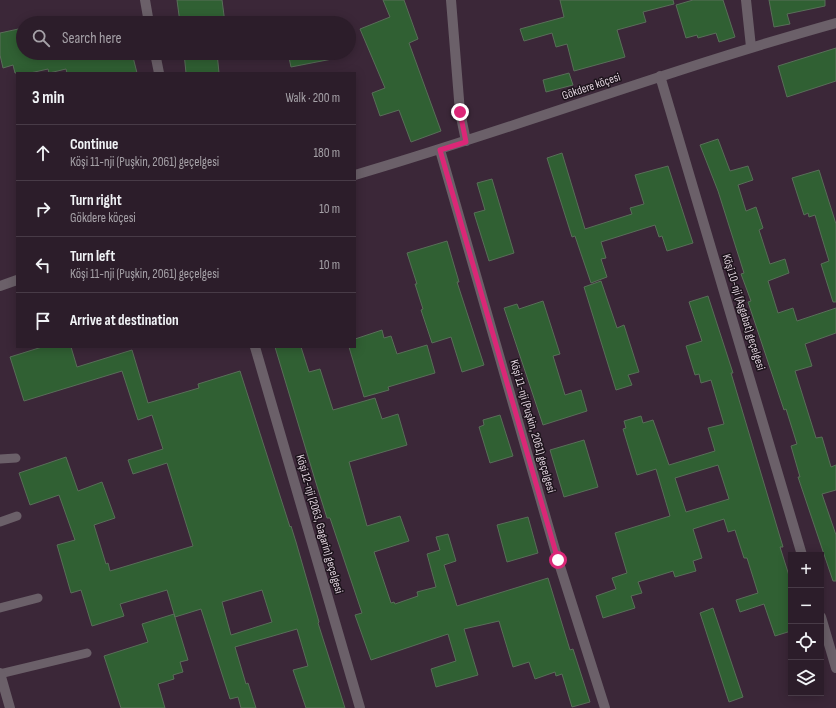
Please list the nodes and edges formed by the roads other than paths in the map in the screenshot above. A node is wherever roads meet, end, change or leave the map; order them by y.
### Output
1 (144, 0) edge
2 (451, 0) edge
3 (746, 0) edge
4 (147, 16) edge
5 (836, 23) edge
6 (751, 47) junction
7 (156, 60) edge
8 (159, 72) edge
9 (660, 76) junction
10 (466, 142) junction
11 (440, 150) junction
12 (356, 176) edge
13 (16, 280) edge
14 (0, 286) edge
15 (255, 348) edge
16 (16, 458) dead end
17 (0, 459) edge
18 (17, 516) dead end
19 (0, 522) edge
20 (801, 552) edge
21 (38, 598) dead end
22 (0, 608) edge
23 (823, 624) edge
24 (87, 652) dead end
25 (836, 668) edge
26 (0, 673) edge
27 (10, 708) edge
28 (360, 708) edge
29 (605, 708) edge

1 - 4 street
2 - 10 street
3 - 6 street
5 - 6 street, Gökdere köçesi
6 - 9 street, Gökdere köçesi
7 - 8 street
9 - 10 street, Gökdere köçesi
9 - 20 street, Köşi 10-nji (Aşgabat) geçelgesi
10 - 11 street, Gökdere köçesi
11 - 12 street, Gökdere köçesi
11 - 29 street, Köşi 11-nji (Puşkin, 2061) geçelgesi
13 - 14 street
15 - 28 street, Köşi 12-nji (2063, Gagarin) geçelgesi
16 - 17 lane
18 - 19 lane
21 - 22 lane
23 - 25 street
24 - 26 lane
26 - 27 street

